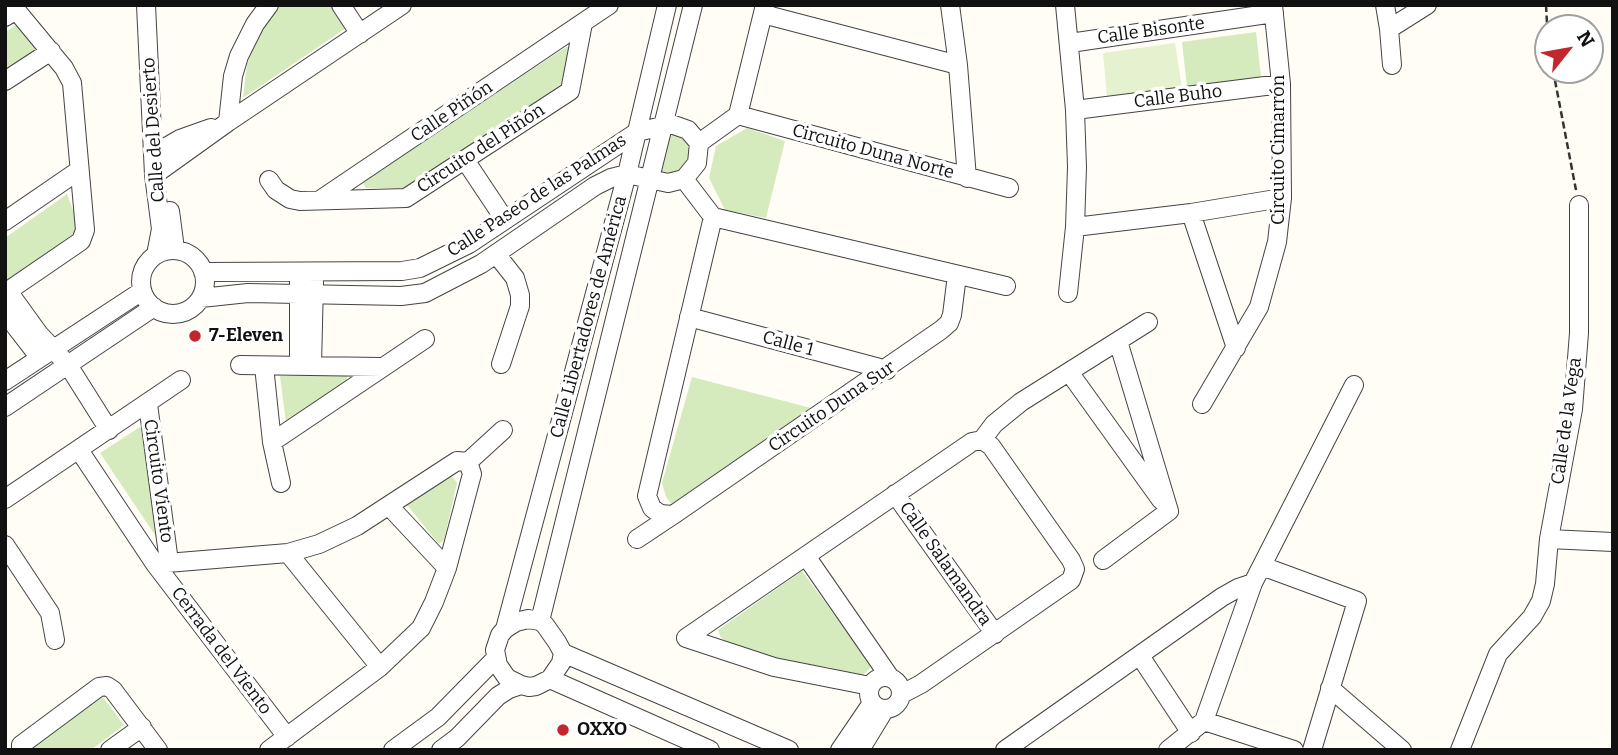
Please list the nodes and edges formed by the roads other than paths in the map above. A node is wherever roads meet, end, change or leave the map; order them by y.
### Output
1 (146, 5) edge
2 (155, 5) edge
3 (268, 5) edge
4 (341, 5) edge
5 (402, 5) edge
6 (609, 5) edge
7 (667, 5) edge
8 (694, 5) edge
9 (950, 5) edge
10 (1065, 5) edge
11 (1385, 5) edge
12 (1427, 5) edge
13 (1273, 9) edge
14 (764, 10) edge
15 (5, 17) edge
16 (583, 23) junction
17 (1389, 29) junction
18 (360, 34) junction
19 (1070, 43) junction
20 (51, 51) junction
21 (958, 65) junction
22 (1392, 65) dead end
23 (154, 66) junction
24 (5, 81) edge
25 (1281, 84) junction
26 (1075, 110) junction
27 (738, 115) junction
28 (228, 122) junction
29 (663, 125) junction
30 (637, 132) junction
31 (699, 143) junction
32 (159, 161) junction
33 (461, 163) junction
34 (78, 171) junction
35 (627, 174) junction
36 (967, 178) junction
37 (649, 179) junction
38 (684, 179) junction
39 (269, 180) dead end
40 (1009, 188) dead end
41 (1282, 198) junction
42 (320, 200) junction
43 (1578, 205) road end
44 (1191, 213) junction
45 (713, 217) junction
46 (506, 220) junction
47 (5, 221) edge
48 (1075, 227) junction
49 (529, 232) junction
50 (469, 244) junction
51 (175, 250) junction
52 (156, 254) junction
53 (489, 259) junction
54 (306, 271) junction
55 (203, 272) junction
56 (957, 275) junction
57 (1006, 286) dead end
58 (142, 291) junction
59 (7, 293) edge
60 (1068, 293) dead end
61 (306, 294) junction
62 (201, 298) junction
63 (154, 307) junction
64 (5, 313) edge
65 (689, 317) junction
66 (1148, 322) dead end
67 (425, 339) dead end
68 (1118, 341) junction
69 (1236, 348) junction
70 (47, 353) junction
71 (501, 364) dead end
72 (240, 365) dead end
73 (264, 366) junction
74 (306, 366) junction
75 (381, 367) junction
76 (64, 368) junction
77 (887, 370) junction
78 (1069, 372) junction
79 (181, 380) dead end
80 (6, 381) edge
81 (1354, 385) dead end
82 (12, 403) edge
83 (148, 404) junction
84 (1202, 404) dead end
85 (503, 430) dead end
86 (105, 433) junction
87 (982, 440) junction
88 (272, 442) junction
89 (79, 450) junction
90 (468, 462) junction
91 (281, 483) dead end
92 (895, 494) junction
93 (5, 499) edge
94 (389, 506) junction
95 (1169, 511) junction
96 (673, 515) junction
97 (637, 539) dead end
98 (1549, 539) junction
99 (1613, 542) edge
100 (5, 545) edge
101 (288, 553) junction
102 (806, 555) junction
103 (1103, 561) dead end
104 (162, 563) junction
105 (1262, 566) junction
106 (447, 568) junction
107 (1253, 583) junction
108 (540, 621) junction
109 (505, 628) junction
110 (995, 634) junction
111 (55, 640) dead end
112 (563, 653) junction
113 (1140, 656) junction
114 (496, 658) junction
115 (380, 667) junction
116 (889, 676) junction
117 (550, 679) junction
118 (521, 685) junction
119 (1331, 688) junction
120 (902, 694) junction
121 (876, 699) junction
122 (142, 727) junction
123 (1198, 727) junction
124 (287, 737) junction
125 (21, 750) edge
126 (110, 750) edge
127 (158, 750) edge
128 (269, 750) edge
129 (393, 750) edge
130 (441, 750) edge
131 (710, 750) edge
132 (789, 750) edge
133 (839, 750) edge
134 (860, 750) edge
135 (1005, 750) edge
136 (1168, 750) edge
137 (1294, 750) edge
138 (1312, 750) edge
139 (1402, 750) edge
140 (1460, 750) edge

1 - 23 street, Calle del Desierto
2 - 23 street, Calle del Desierto
3 - 28 street
4 - 18 street
5 - 18 street
6 - 16 street, Calle Piñón
7 - 30 street, Calle Libertadores de América
8 - 29 street, Calle Libertadores de América
9 - 21 street
10 - 19 street
11 - 17 street
12 - 17 street
13 - 19 street, Calle Bisonte
13 - 25 street, Circuito Cimarrón
14 - 21 street
14 - 27 street
15 - 20 street
16 - 33 street, Circuito del Piñón
16 - 42 street, Calle Piñón
17 - 22 street
18 - 28 street
19 - 26 street
20 - 24 street
20 - 34 street
21 - 36 street
23 - 32 street, Calle del Desierto
25 - 26 street, Calle Buho
25 - 41 street, Circuito Cimarrón
26 - 48 street
27 - 31 street
27 - 36 street, Circuito Duna Norte
28 - 32 street
29 - 30 street, Calle Paseo de las Palmas
29 - 31 street
29 - 37 street, Calle Libertadores de América
30 - 35 street, Calle Libertadores de América
30 - 46 street, Calle Paseo de las Palmas
31 - 38 street
32 - 51 street, Calle del Desierto
32 - 52 street, Calle del Desierto
33 - 42 street, Circuito del Piñón
33 - 46 street
34 - 47 street
34 - 59 street
35 - 37 street, Calle Paseo de las Palmas
35 - 49 street, Calle Paseo de las Palmas
35 - 109 street, Calle Libertadores de América
36 - 40 street, Circuito Duna Norte
37 - 38 street, Calle Paseo de las Palmas
37 - 108 street, Calle Libertadores de América
38 - 45 street
39 - 42 street, Circuito del Piñón
41 - 44 street
41 - 69 street, Circuito Cimarrón
43 - 98 street, Calle de la Vega
44 - 48 street
44 - 69 street
45 - 56 street
45 - 65 street
46 - 49 street
46 - 50 street, Calle Paseo de las Palmas
48 - 60 street
49 - 53 street, Calle Paseo de las Palmas
50 - 53 street
50 - 54 street, Calle Paseo de las Palmas
51 - 52 street
51 - 55 street
52 - 58 street
53 - 61 street, Calle Paseo de las Palmas
53 - 71 street
54 - 55 street, Calle Paseo de las Palmas
54 - 61 street
55 - 62 street
56 - 57 street
56 - 77 street, Circuito Duna Sur
58 - 63 street
58 - 70 street
59 - 70 street
61 - 62 street, Calle Paseo de las Palmas
61 - 74 street
62 - 63 street
63 - 76 street
64 - 70 street
65 - 77 street, Calle 1
65 - 96 street
66 - 68 street
67 - 75 street
68 - 78 street
68 - 95 street
69 - 84 street, Circuito Cimarrón
70 - 76 street
70 - 80 street
72 - 73 street
73 - 74 street
73 - 88 street
74 - 75 street
75 - 88 street
76 - 82 street
76 - 86 street
77 - 96 street, Circuito Duna Sur
78 - 87 street
78 - 95 street
79 - 83 street
80 - 82 street
81 - 105 street
83 - 86 street, Circuito Viento
83 - 104 street, Circuito Viento
85 - 90 street
86 - 89 street, Circuito Viento
87 - 92 street
87 - 110 street
88 - 91 street
89 - 93 street
89 - 104 street, Circuito Viento
90 - 94 street
90 - 106 street
92 - 102 street
92 - 110 street, Calle Salamandra
94 - 101 street
94 - 106 street
95 - 103 street
96 - 97 street, Circuito Duna Sur
98 - 99 street
98 - 140 street, Calle de la Vega
100 - 111 street
101 - 104 street
101 - 115 street
102 - 116 street
102 - 121 street
104 - 124 street, Cerrada del Viento
105 - 107 street
105 - 119 street
106 - 115 street
107 - 113 street
107 - 123 street
108 - 109 street
108 - 112 street
109 - 114 street
110 - 120 street
112 - 117 street
112 - 132 street
113 - 123 street
113 - 135 street
114 - 118 street
114 - 129 street
115 - 124 street
116 - 120 street
116 - 121 street
117 - 118 street
117 - 131 street
118 - 130 street
119 - 138 street
119 - 139 street
120 - 121 street
121 - 133 street
121 - 134 street
122 - 125 street
122 - 126 street
122 - 127 street
123 - 136 street
123 - 137 street
124 - 128 street

